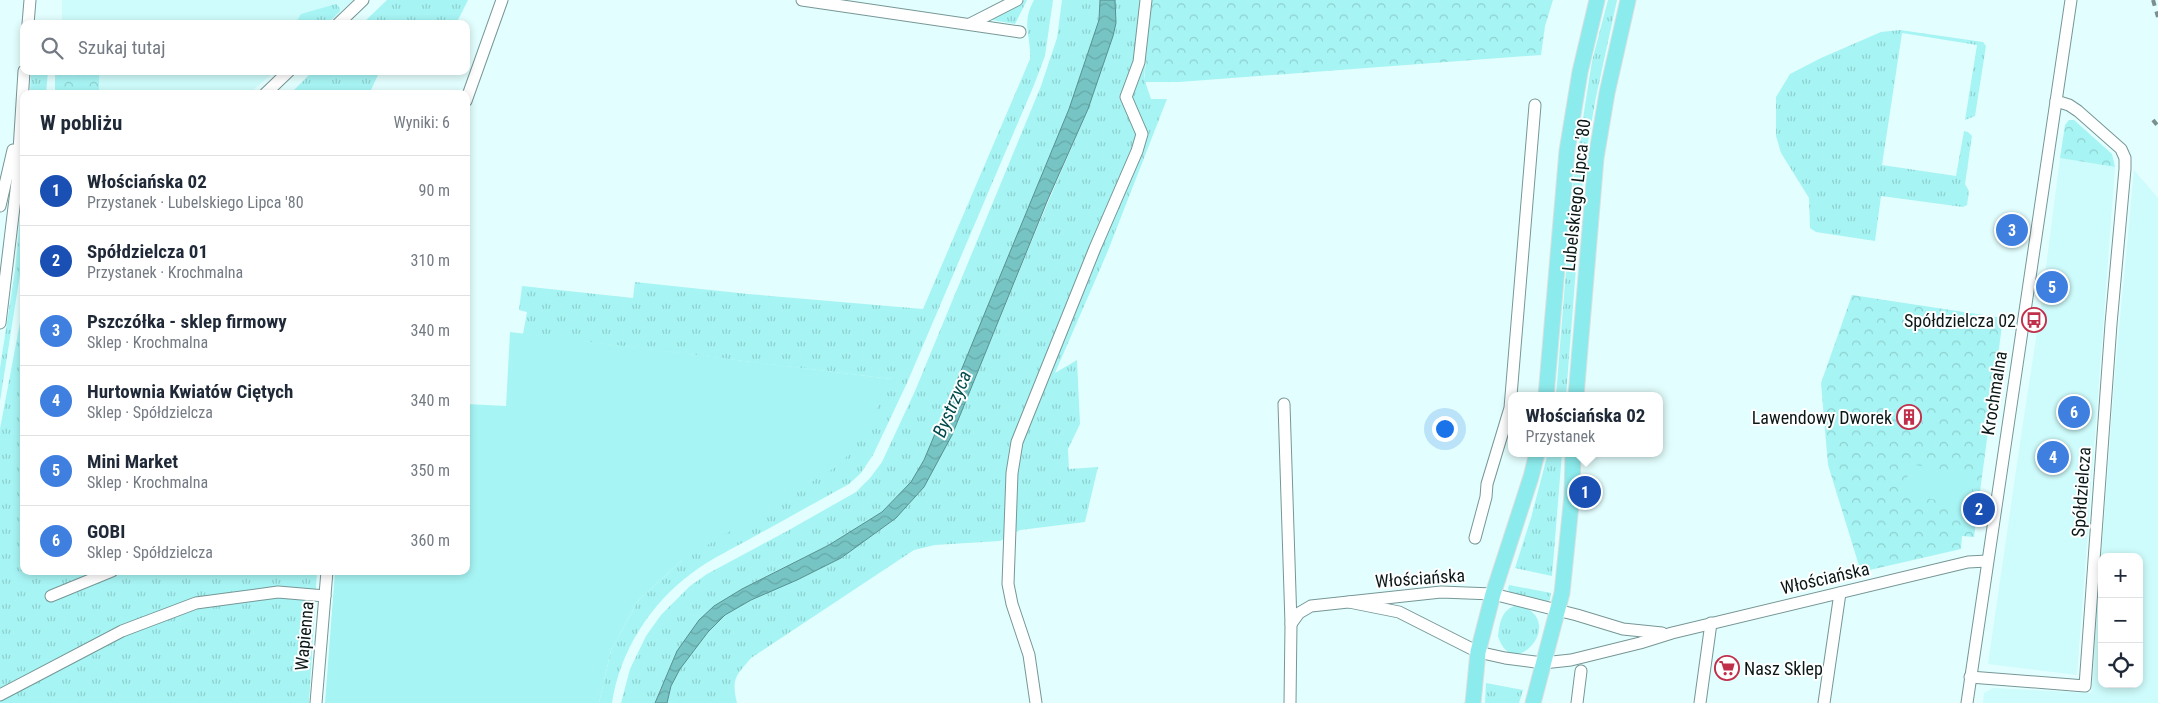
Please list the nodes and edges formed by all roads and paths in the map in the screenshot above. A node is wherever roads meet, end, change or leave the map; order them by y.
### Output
1 (30, 0) edge
2 (363, 0) edge
3 (502, 0) edge
4 (802, 0) edge
5 (1017, 0) edge
6 (1146, 0) edge
7 (1597, 0) edge
8 (1628, 0) edge
9 (2071, 0) edge
10 (28, 20) edge
11 (342, 20) edge
12 (970, 24) junction
13 (1020, 32) dead end
14 (24, 75) edge
15 (285, 75) edge
16 (23, 90) edge
17 (269, 90) edge
18 (470, 90) edge
19 (2056, 101) junction
20 (1535, 105) dead end
21 (20, 127) edge
22 (20, 142) edge
23 (0, 206) edge
24 (0, 323) edge
25 (1511, 392) edge
26 (1546, 392) edge
27 (1576, 392) edge
28 (1284, 404) dead end
29 (1508, 415) edge
30 (1536, 457) edge
31 (1573, 457) edge
32 (1475, 538) dead end
33 (1987, 561) junction
34 (102, 575) edge
35 (327, 575) edge
36 (1840, 593) junction
37 (1493, 594) junction
38 (51, 596) dead end
39 (325, 596) junction
40 (1349, 602) junction
41 (1558, 610) junction
42 (1711, 623) junction
43 (1291, 624) junction
44 (1672, 633) junction
45 (1478, 652) junction
46 (1543, 663) junction
47 (1581, 670) dead end
48 (1970, 677) junction
49 (0, 695) edge
50 (316, 703) edge
51 (1036, 703) edge
52 (1290, 703) edge
53 (1473, 703) edge
54 (1533, 703) edge
55 (1577, 703) edge
56 (1700, 703) edge
57 (1824, 703) edge
58 (1966, 703) edge

1 - 10 street
2 - 11 street
3 - 18 street
4 - 12 street
5 - 12 street
6 - 51 street
7 - 26 main road, Lubelskiego Lipca '80
8 - 27 main road, Lubelskiego Lipca '80
9 - 19 street, Krochmalna
12 - 13 street
14 - 16 street
15 - 17 street
19 - 33 street, Krochmalna
19 - 48 street, Spółdzielcza
20 - 25 street
21 - 23 street
22 - 24 street
28 - 43 street
29 - 32 street
30 - 37 main road
31 - 41 main road
33 - 36 street, Włościańska
33 - 48 street, Krochmalna
34 - 38 street
35 - 39 street, Wapienna
36 - 42 street, Włościańska
36 - 57 street
37 - 40 street, Włościańska
37 - 41 street, Włościańska
37 - 45 main road
39 - 49 street
39 - 50 street, Wapienna
40 - 43 street, Włościańska
40 - 45 street, Włościańska
41 - 44 street, Włościańska
41 - 46 main road
42 - 44 street, Włościańska
42 - 56 street
43 - 52 street
44 - 46 street, Włościańska
45 - 46 street, Włościańska
45 - 53 main road
46 - 54 main road
47 - 55 street
48 - 58 street, Krochmalna

